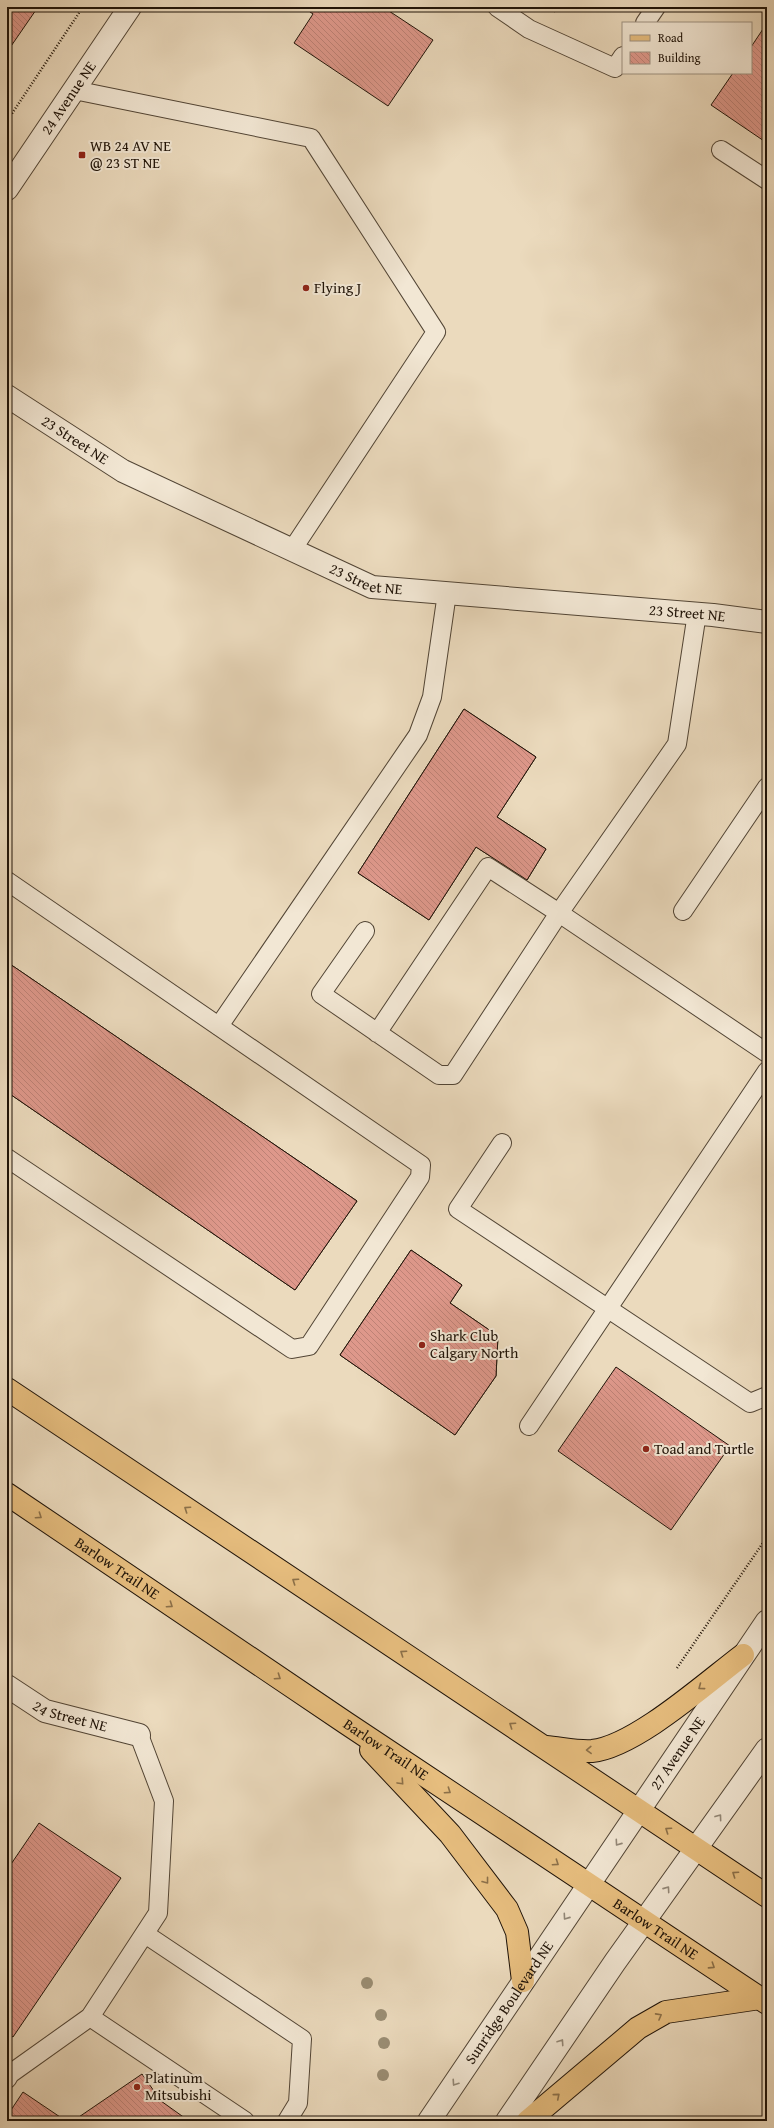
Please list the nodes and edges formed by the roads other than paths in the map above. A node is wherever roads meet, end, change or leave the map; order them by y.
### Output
1 (130, 7) edge
2 (497, 7) edge
3 (656, 7) edge
4 (646, 22) edge
5 (622, 58) edge
6 (74, 90) junction
7 (721, 150) dead end
8 (767, 180) edge
9 (7, 189) edge
10 (7, 396) edge
11 (292, 550) junction
12 (447, 593) junction
13 (697, 614) junction
14 (767, 622) edge
15 (767, 787) edge
16 (7, 881) edge
17 (683, 911) dead end
18 (560, 913) junction
19 (365, 931) dead end
20 (219, 1026) junction
21 (377, 1033) junction
22 (767, 1054) edge
23 (767, 1071) edge
24 (502, 1143) dead end
25 (7, 1158) edge
26 (607, 1308) junction
27 (7, 1389) edge
28 (767, 1396) edge
29 (529, 1426) dead end
30 (7, 1494) edge
31 (767, 1621) edge
32 (743, 1655) junction
33 (7, 1686) edge
34 (346, 1723) junction
35 (139, 1735) joint
36 (544, 1747) junction
37 (767, 1749) edge
38 (640, 1811) junction
39 (696, 1848) junction
40 (588, 1885) junction
41 (767, 1896) edge
42 (644, 1921) junction
43 (146, 1934) junction
44 (523, 1981) junction
45 (764, 2000) edge
46 (90, 2017) junction
47 (7, 2079) edge
48 (246, 2121) edge
49 (287, 2121) edge
50 (429, 2121) edge
51 (507, 2121) edge
52 (528, 2121) edge

1 - 6 street, 24 Avenue NE
2 - 5 lane
3 - 4 lane
6 - 9 street, 24 Avenue NE
6 - 11 lane
7 - 8 lane
10 - 11 street, 23 Street NE
11 - 12 street, 23 Street NE
12 - 13 street, 23 Street NE
12 - 20 lane
13 - 14 street, 23 Street NE
13 - 18 lane
15 - 17 lane
16 - 20 lane
18 - 21 lane
18 - 21 lane
18 - 22 lane
19 - 21 lane
20 - 25 lane
23 - 26 lane
24 - 26 lane
26 - 28 lane
26 - 29 lane
36 -> 27 main road
30 -> 34 main road, Barlow Trail NE
31 - 32 street, 27 Avenue NE
32 -> 36 main road
32 - 38 street, 27 Avenue NE
33 - 35 street, 24 Street NE
34 -> 40 main road, Barlow Trail NE
34 -> 44 main road
35 - 43 lane
36 - 38 main road
39 -> 37 street
39 -> 38 main road
38 -> 40 street, 27 Avenue NE
41 -> 39 main road
42 -> 39 street
40 - 42 main road, Barlow Trail NE
40 -> 44 street, Sunridge Boulevard NE
42 -> 45 main road, Barlow Trail NE
51 -> 42 street
43 - 46 lane
43 - 49 lane
44 -> 50 street, Sunridge Boulevard NE
52 -> 45 main road
46 - 47 lane
46 - 48 lane

